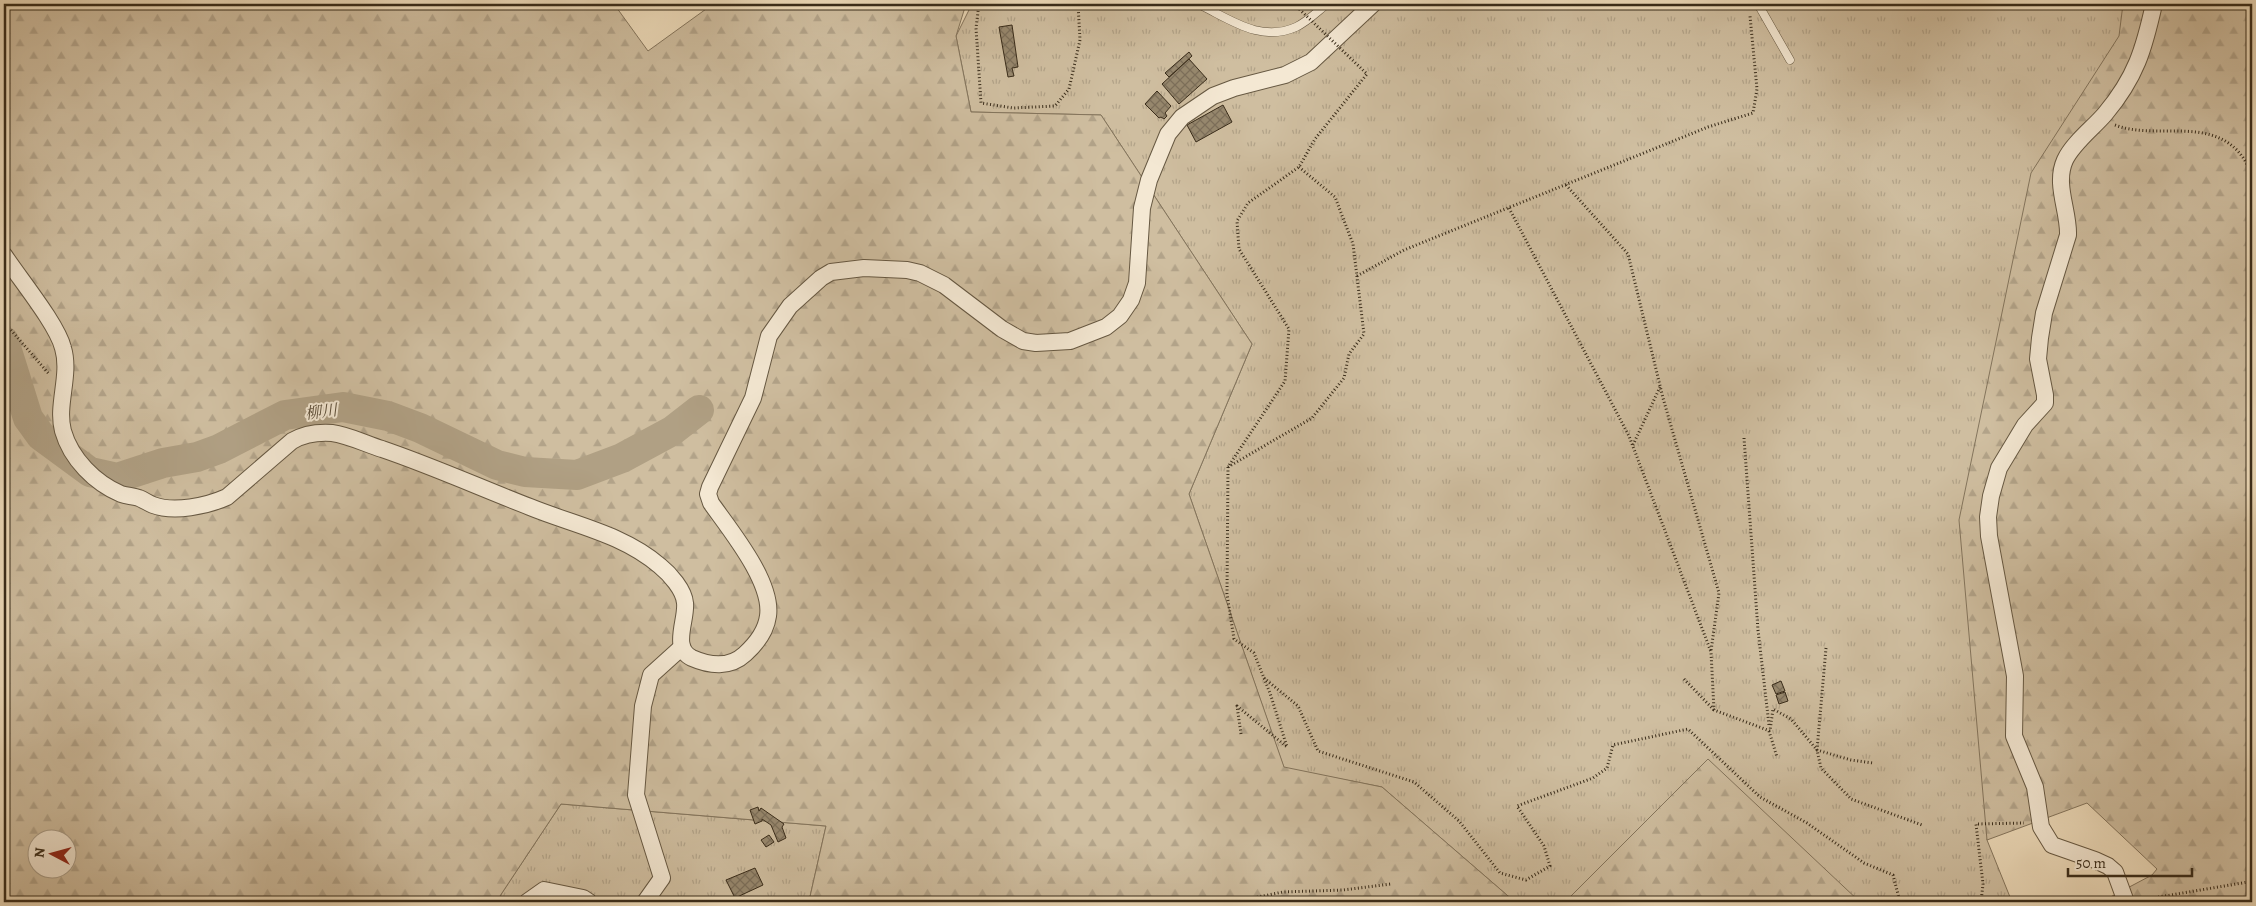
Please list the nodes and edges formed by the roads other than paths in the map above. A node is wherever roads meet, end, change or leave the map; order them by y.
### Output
1 (1198, 4) edge
2 (1327, 4) edge
3 (1373, 4) edge
4 (1758, 4) edge
5 (2154, 4) edge
6 (1790, 60) dead end
7 (4, 255) edge
8 (682, 647) junction
9 (2133, 901) edge
10 (527, 902) edge
11 (589, 902) edge
12 (645, 902) edge

1 - 2 lane
3 - 8 street
4 - 6 lane
5 - 9 street
7 - 8 street
8 - 12 street
10 - 11 street

